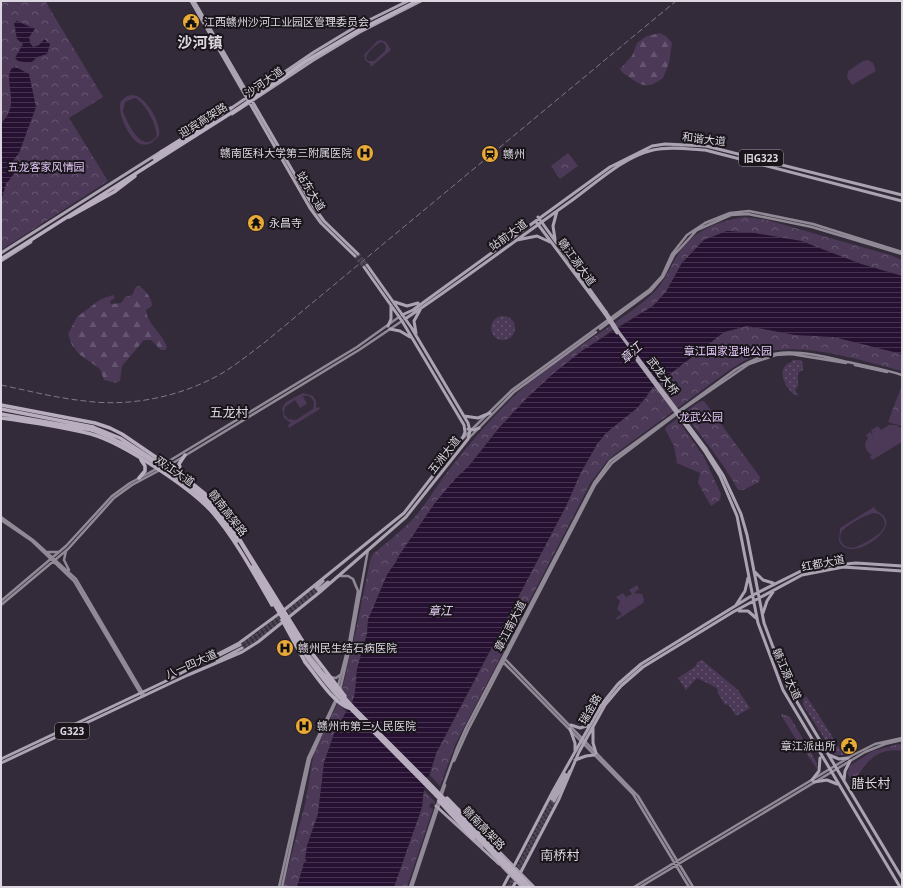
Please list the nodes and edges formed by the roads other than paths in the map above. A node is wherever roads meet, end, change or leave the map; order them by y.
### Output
1 (192, 1) edge
2 (408, 1) edge
3 (412, 1) edge
4 (417, 1) edge
5 (420, 1) edge
6 (248, 97) junction
7 (251, 102) junction
8 (231, 108) junction
9 (621, 160) joint
10 (148, 162) junction
11 (625, 163) joint
12 (135, 176) junction
13 (902, 196) edge
14 (902, 201) edge
15 (557, 210) junction
16 (538, 217) junction
17 (534, 220) junction
18 (542, 222) junction
19 (55, 224) junction
20 (538, 224) junction
21 (516, 240) junction
22 (556, 241) junction
23 (552, 244) junction
24 (564, 247) dead end
25 (902, 253) edge
26 (356, 255) tunnel mouth
27 (1, 257) edge
28 (427, 299) junction
29 (393, 300) junction
30 (391, 304) junction
31 (421, 308) junction
32 (606, 313) junction
33 (403, 314) junction
34 (399, 317) junction
35 (406, 318) junction
36 (402, 321) junction
37 (388, 326) junction
38 (390, 330) junction
39 (417, 337) junction
40 (413, 339) junction
41 (902, 376) edge
42 (1, 405) edge
43 (2, 409) edge
44 (490, 413) junction
45 (1, 414) edge
46 (464, 416) junction
47 (1, 418) edge
48 (71, 424) junction
49 (464, 425) junction
50 (479, 428) junction
51 (93, 429) junction
52 (471, 430) junction
53 (462, 438) junction
54 (465, 442) junction
55 (705, 450) junction
56 (186, 455) junction
57 (139, 458) junction
58 (167, 464) junction
59 (158, 470) junction
60 (182, 475) junction
61 (139, 478) junction
62 (1, 518) edge
63 (367, 544) junction
64 (68, 548) junction
65 (63, 550) junction
66 (368, 550) junction
67 (46, 551) junction
68 (54, 559) junction
69 (902, 566) edge
70 (753, 569) junction
71 (902, 571) edge
72 (72, 574) junction
73 (748, 574) junction
74 (337, 576) junction
75 (776, 582) junction
76 (779, 587) junction
77 (758, 592) junction
78 (753, 595) junction
79 (759, 599) junction
80 (1, 601) edge
81 (754, 602) junction
82 (1, 605) edge
83 (284, 610) junction
84 (732, 611) junction
85 (278, 615) junction
86 (289, 618) junction
87 (283, 622) junction
88 (764, 622) junction
89 (758, 624) junction
90 (289, 634) junction
91 (503, 660) junction
92 (186, 671) junction
93 (188, 674) junction
94 (326, 675) junction
95 (341, 675) junction
96 (338, 690) junction
97 (143, 694) junction
98 (337, 698) junction
99 (351, 707) junction
100 (593, 725) junction
101 (571, 727) junction
102 (902, 739) edge
103 (584, 741) junction
104 (824, 749) junction
105 (818, 752) junction
106 (595, 754) junction
107 (1, 759) edge
108 (574, 759) junction
109 (849, 760) junction
110 (1, 763) edge
111 (836, 767) junction
112 (829, 771) junction
113 (813, 781) junction
114 (425, 782) junction
115 (845, 784) junction
116 (839, 787) junction
117 (441, 794) junction
118 (553, 800) tunnel mouth
119 (437, 807) junction
120 (477, 829) joint
121 (473, 838) joint
122 (497, 849) junction
123 (677, 863) junction
124 (499, 864) junction
125 (514, 866) junction
126 (521, 873) junction
127 (510, 874) junction
128 (902, 878) edge
129 (516, 881) junction
130 (280, 887) edge
131 (411, 887) edge
132 (503, 887) edge
133 (513, 887) edge
134 (522, 887) edge
135 (525, 887) edge
136 (530, 887) edge
137 (534, 887) edge
138 (634, 887) edge
139 (640, 887) edge
140 (689, 887) edge
141 (693, 887) edge
142 (900, 887) edge

1 - 6 main road, 站东大道
2 - 6 main road, 沙河大道
3 - 10 highway, 迎宾高架路, bridge
4 - 19 highway, 迎宾高架路, bridge
5 - 7 main road, 沙河大道
6 - 7 main road, 站东大道
6 - 8 main road, 沙河大道
7 - 12 main road, 沙河大道
7 - 26 main road, 站东大道
8 - 10 highway, bridge
8 - 27 main road, 沙河大道
9 - 13 main road, 和谐大道 / 旧G323
9 - 16 main road, 站前大道
10 - 27 highway, 迎宾高架路, bridge
11 - 14 main road, 和谐大道 / 旧G323
11 - 15 main road, 站前大道
12 - 19 highway, bridge
12 - 27 main road, 沙河大道
15 - 18 main road, 站前大道
15 - 22 main road
16 - 17 main road, 站前大道
16 - 18 main road, 赣江源大道
17 - 20 main road, 赣江源大道
17 - 28 main road, 站前大道
18 - 20 main road, 站前大道
18 - 22 main road, 赣江源大道
19 - 27 highway, 迎宾高架路, bridge
20 - 21 main road, 站前大道
20 - 23 main road, 赣江源大道
21 - 23 main road
21 - 31 main road, 站前大道
22 - 24 main road
22 - 32 main road, 赣江源大道
23 - 32 main road, 赣江源大道
25 - 44 main road
25 - 50 main road
28 - 29 main road
28 - 33 main road, 站前大道
29 - 30 main road
29 - 33 main road
30 - 34 main road
30 - 37 main road
31 - 35 main road, 站前大道
31 - 39 main road
32 - 55 main road, 武龙大桥, bridge
33 - 34 main road, 站前大道
33 - 35 main road, 五洲大道
34 - 36 main road, 五洲大道
34 - 37 main road
35 - 36 main road, 站前大道
35 - 39 main road, 五洲大道
36 - 38 main road
36 - 40 main road, 五洲大道
37 - 58 main road
38 - 40 main road
38 - 56 main road
39 - 46 main road, 五洲大道
40 - 49 main road, 五洲大道
41 - 91 main road, 章江南大道
42 - 51 highway, 双江大道
43 - 48 highway, 赣南高架路
44 - 46 main road
44 - 52 main road
45 - 48 highway, 赣南高架路
46 - 52 main road, 五洲大道
47 - 51 highway, 双江大道
48 - 51 highway, 赣南高架路
48 - 51 highway
49 - 52 main road
49 - 53 main road, 五洲大道
50 - 52 main road
50 - 54 main road
51 - 57 highway, 双江大道
51 - 58 highway, 双江大道
51 - 99 highway, 赣南高架路, bridge
52 - 53 main road
52 - 54 main road, 五洲大道
53 - 63 main road, 五洲大道
54 - 66 main road, 五洲大道
55 - 70 main road, 赣江源大道
55 - 73 main road, 赣江源大道
56 - 58 main road
56 - 60 highway
57 - 59 highway, 双江大道
57 - 61 highway
58 - 59 main road
58 - 60 highway, 双江大道
59 - 61 main road
59 - 64 main road
59 - 85 highway, 双江大道
60 - 83 highway, 双江大道
61 - 65 main road
62 - 67 main road
62 - 68 main road
63 - 66 main road
63 - 83 main road, 八一四大道
64 - 68 main road
64 - 72 main road
65 - 67 main road
65 - 68 main road
66 - 74 main road, 八一四大道
66 - 96 main road
67 - 68 main road
68 - 72 main road
68 - 80 main road
68 - 82 main road
68 - 97 main road
69 - 75 main road, 红都大道
70 - 75 main road
70 - 77 main road, 赣江源大道
71 - 76 main road, 红都大道
72 - 97 main road
73 - 78 main road, 赣江源大道
73 - 84 main road
74 - 86 main road, 八一四大道
74 - 95 main road
75 - 77 main road, 红都大道
76 - 79 main road, 红都大道
76 - 88 main road
77 - 78 main road, 红都大道
77 - 79 main road, 赣江源大道
78 - 81 main road, 赣江源大道
78 - 84 main road, 瑞金路
79 - 81 main road, 红都大道
79 - 88 main road, 赣江源大道
81 - 84 main road, 瑞金路
81 - 89 main road, 赣江源大道
83 - 85 main road, 八一四大道
83 - 86 highway, 双江大道
84 - 89 main road
84 - 100 main road, 瑞金路
85 - 87 highway, 双江大道
85 - 92 main road, 八一四大道
86 - 87 main road, 八一四大道
86 - 94 main road
86 - 99 highway, 双江大道, bridge
87 - 90 highway, 双江大道
87 - 93 main road, 八一四大道
88 - 89 main road
88 - 104 main road, 赣江源大道
89 - 105 main road, 赣江源大道
90 - 98 main road
90 - 99 highway, 双江大道, bridge
91 - 101 main road
91 - 117 main road, 章江南大道
92 - 93 main road
92 - 97 main road, 八一四大道
93 - 97 main road, 八一四大道
94 - 95 main road
94 - 96 main road
95 - 96 main road
96 - 98 main road
97 - 107 main road, 八一四大道 / G323
97 - 110 main road, 八一四大道 / G323
98 - 130 main road
99 - 114 highway
100 - 101 main road
100 - 103 main road, 瑞金路
100 - 106 main road
101 - 103 main road
101 - 108 main road
102 - 109 main road
103 - 106 main road
103 - 108 main road, 瑞金路
104 - 109 main road
104 - 111 main road, 赣江源大道
105 - 112 main road, 赣江源大道
105 - 113 main road
106 - 108 main road
106 - 123 main road
108 - 118 main road
108 - 125 main road, 瑞金路
108 - 126 main road, 瑞金路
109 - 111 main road
109 - 115 main road
111 - 112 main road
111 - 115 main road, 赣江源大道
112 - 113 main road
112 - 116 main road, 赣江源大道
113 - 116 main road
113 - 123 main road
114 - 120 highway, bridge
114 - 121 highway, bridge
114 - 135 highway, 赣南高架路, bridge
114 - 136 highway, 赣南高架路, bridge
115 - 128 main road, 赣江源大道
116 - 142 main road, 赣江源大道
117 - 119 main road, 章江南大道
117 - 122 main road
119 - 124 main road
119 - 131 main road, 章江南大道
120 - 122 main road
121 - 124 main road
122 - 125 main road
123 - 138 main road
123 - 139 main road
123 - 140 main road
123 - 141 main road
124 - 127 main road
125 - 126 main road
125 - 127 main road, 瑞金路
126 - 129 main road, 瑞金路
126 - 137 main road
127 - 129 main road
127 - 132 main road, 瑞金路
129 - 133 main road, 瑞金路
129 - 134 main road

